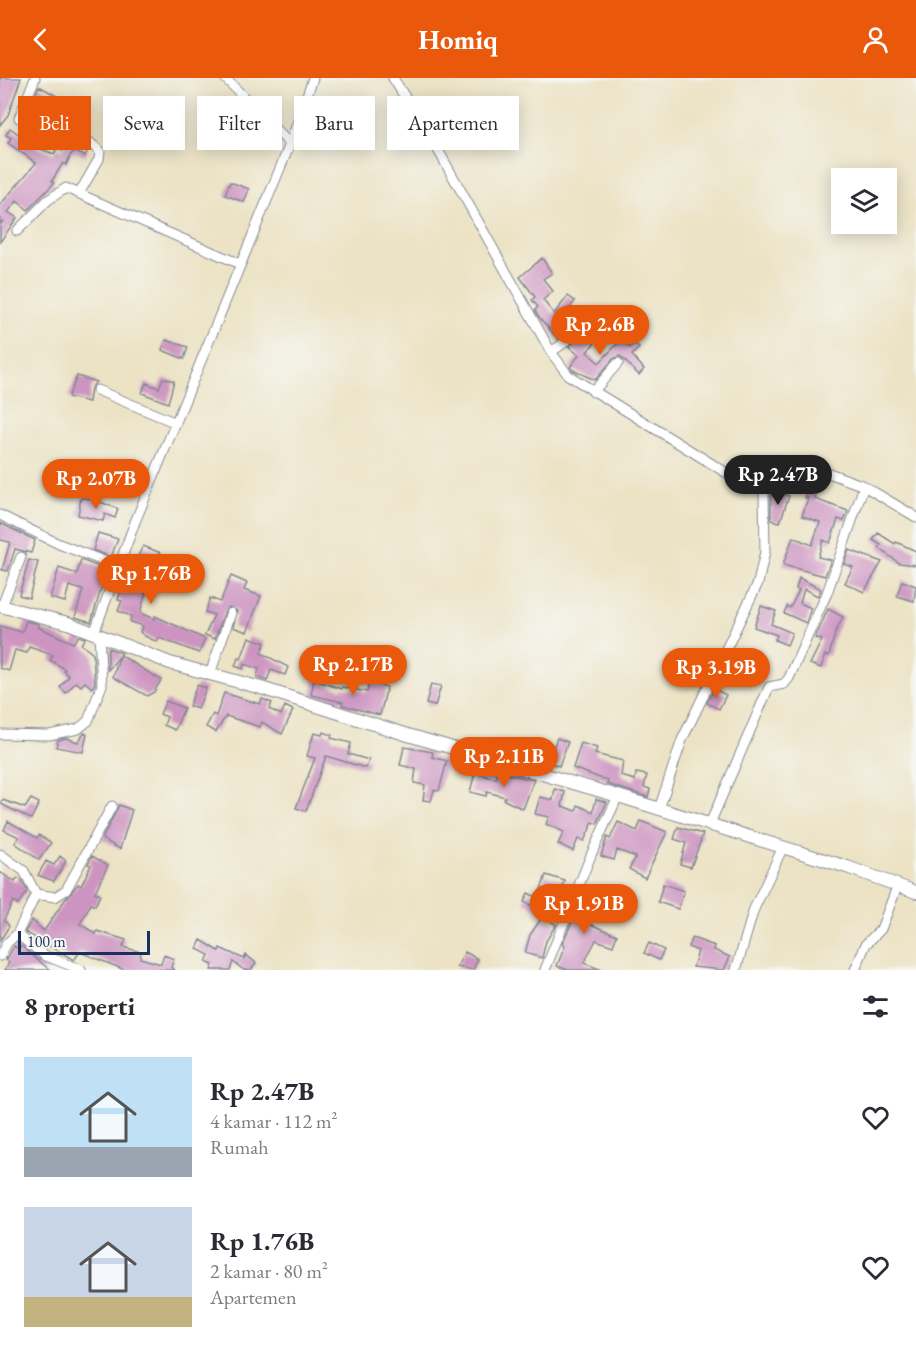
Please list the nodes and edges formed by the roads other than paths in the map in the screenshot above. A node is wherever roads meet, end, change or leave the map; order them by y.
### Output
1 (35, 78) edge
2 (225, 78) edge
3 (313, 78) edge
4 (393, 78) edge
5 (290, 144) junction
6 (80, 192) junction
7 (17, 231) dead end
8 (240, 264) junction
9 (583, 323) dead end
10 (551, 352) junction
11 (618, 363) dead end
12 (97, 390) dead end
13 (593, 392) junction
14 (176, 423) junction
15 (746, 478) junction
16 (864, 486) junction
17 (0, 515) edge
18 (916, 517) edge
19 (21, 557) dead end
20 (119, 567) junction
21 (1, 606) edge
22 (231, 614) dead end
23 (97, 634) junction
24 (210, 674) junction
25 (0, 734) edge
26 (618, 796) junction
27 (112, 806) dead end
28 (659, 809) junction
29 (709, 826) junction
30 (783, 848) junction
31 (0, 854) edge
32 (897, 886) junction
33 (916, 892) edge
34 (36, 894) junction
35 (17, 934) junction
36 (0, 956) edge
37 (81, 970) edge
38 (545, 970) edge
39 (736, 970) edge
40 (855, 970) edge

1 - 6 street
2 - 5 street
3 - 5 street
4 - 10 street
5 - 8 street
6 - 7 street
6 - 8 street
8 - 14 street
9 - 10 street
10 - 13 street
11 - 13 street
12 - 14 street
13 - 15 street
14 - 20 street
15 - 16 street
15 - 28 street
16 - 18 street
16 - 29 street
17 - 20 street
19 - 21 street
20 - 23 street
21 - 23 street
22 - 24 street
23 - 24 street
23 - 25 street
24 - 26 street
26 - 28 street
26 - 38 street
27 - 34 street
28 - 29 street
29 - 30 street
30 - 32 street
30 - 39 street
31 - 34 street
32 - 33 street
32 - 40 street
34 - 35 street
35 - 36 street
35 - 37 street

